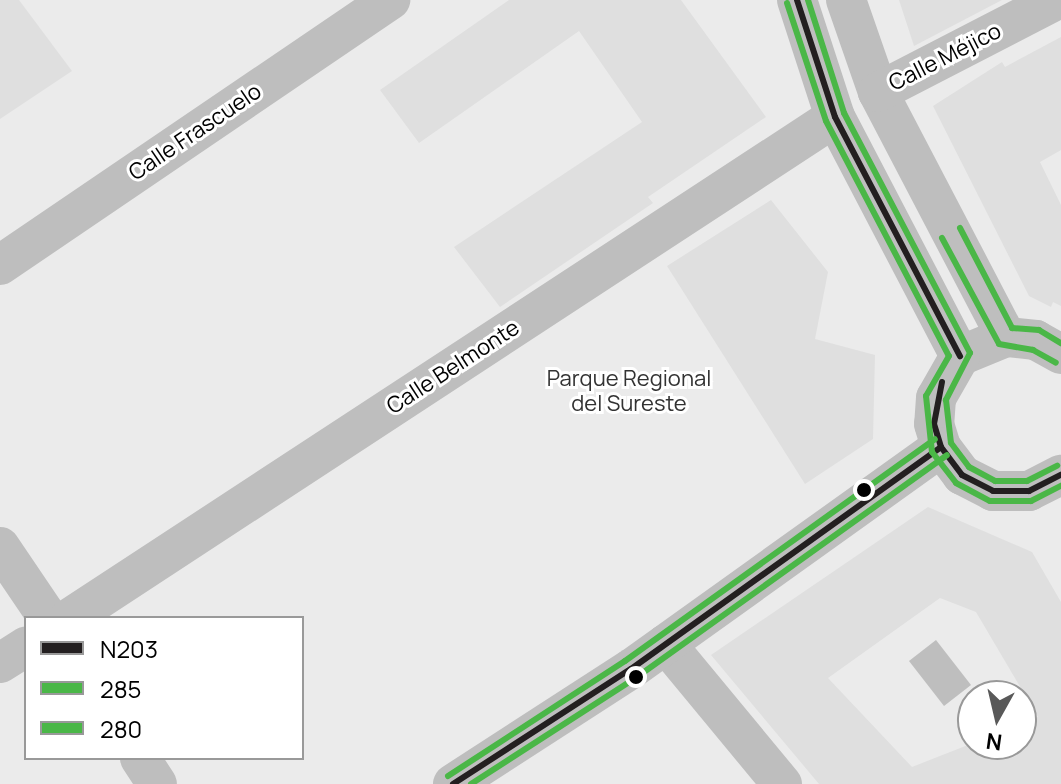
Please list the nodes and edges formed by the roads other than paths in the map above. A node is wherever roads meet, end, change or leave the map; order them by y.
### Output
1 (390, 0) edge
2 (797, 0) edge
3 (846, 0) edge
4 (1056, 0) edge
5 (878, 92) junction
6 (835, 117) junction
7 (0, 265) edge
8 (1006, 337) junction
9 (1061, 354) edge
10 (960, 356) junction
11 (941, 447) junction
12 (1061, 476) edge
13 (0, 547) edge
14 (47, 616) edge
15 (73, 616) edge
16 (666, 644) junction
17 (24, 648) edge
18 (0, 663) edge
19 (141, 760) edge
20 (157, 784) edge
21 (453, 784) edge
22 (782, 784) edge

1 - 7 street, Calle Frascuelo
2 - 6 street
3 - 5 street
4 - 5 street, Calle Méjico
5 - 8 street
6 - 10 street
6 - 15 street, Calle Belmonte
8 - 9 street
8 - 10 street
10 - 11 street
11 - 12 street
11 - 16 street
13 - 14 street
16 - 21 street
16 - 22 street
17 - 18 street
19 - 20 street

